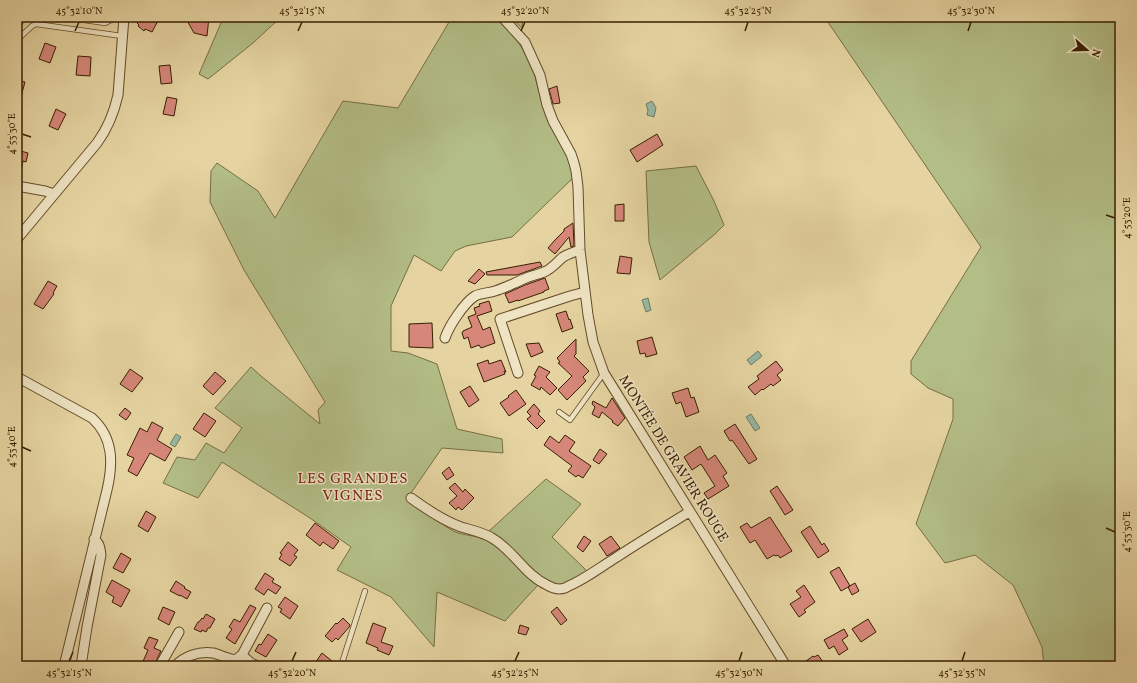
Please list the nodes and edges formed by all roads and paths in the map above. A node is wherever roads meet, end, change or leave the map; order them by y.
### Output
1 (26, 17) edge
2 (63, 17) edge
3 (116, 17) edge
4 (124, 17) edge
5 (502, 17) edge
6 (1118, 17) edge
7 (1120, 20) edge
8 (17, 25) edge
9 (122, 36) junction
10 (17, 40) edge
11 (17, 186) edge
12 (54, 194) junction
13 (17, 239) edge
14 (580, 250) junction
15 (585, 292) junction
16 (445, 338) dead end
17 (518, 373) dead end
18 (604, 373) junction
19 (17, 377) edge
20 (559, 412) dead end
21 (410, 498) dead end
22 (689, 512) junction
23 (94, 540) junction
24 (365, 591) dead end
25 (267, 608) dead end
26 (179, 632) dead end
27 (242, 655) junction
28 (64, 666) edge
29 (81, 666) edge
30 (161, 666) edge
31 (175, 666) edge
32 (258, 666) edge
33 (341, 666) edge
34 (786, 666) edge

1 - 8 lane
2 - 3 lane
4 - 9 street
5 - 14 street, MONTÉE DE GRAVIER ROUGE
6 - 7 street
9 - 10 lane
9 - 12 street
11 - 12 street
12 - 13 street
14 - 15 street, MONTÉE DE GRAVIER ROUGE
14 - 16 street
15 - 17 street
15 - 18 street, MONTÉE DE GRAVIER ROUGE
18 - 20 lane
18 - 22 street, MONTÉE DE GRAVIER ROUGE
19 - 23 street
21 - 22 street
22 - 34 street, MONTÉE DE GRAVIER ROUGE
23 - 28 street
23 - 29 street
24 - 33 lane
25 - 27 street
26 - 30 street
27 - 31 street
27 - 32 street

